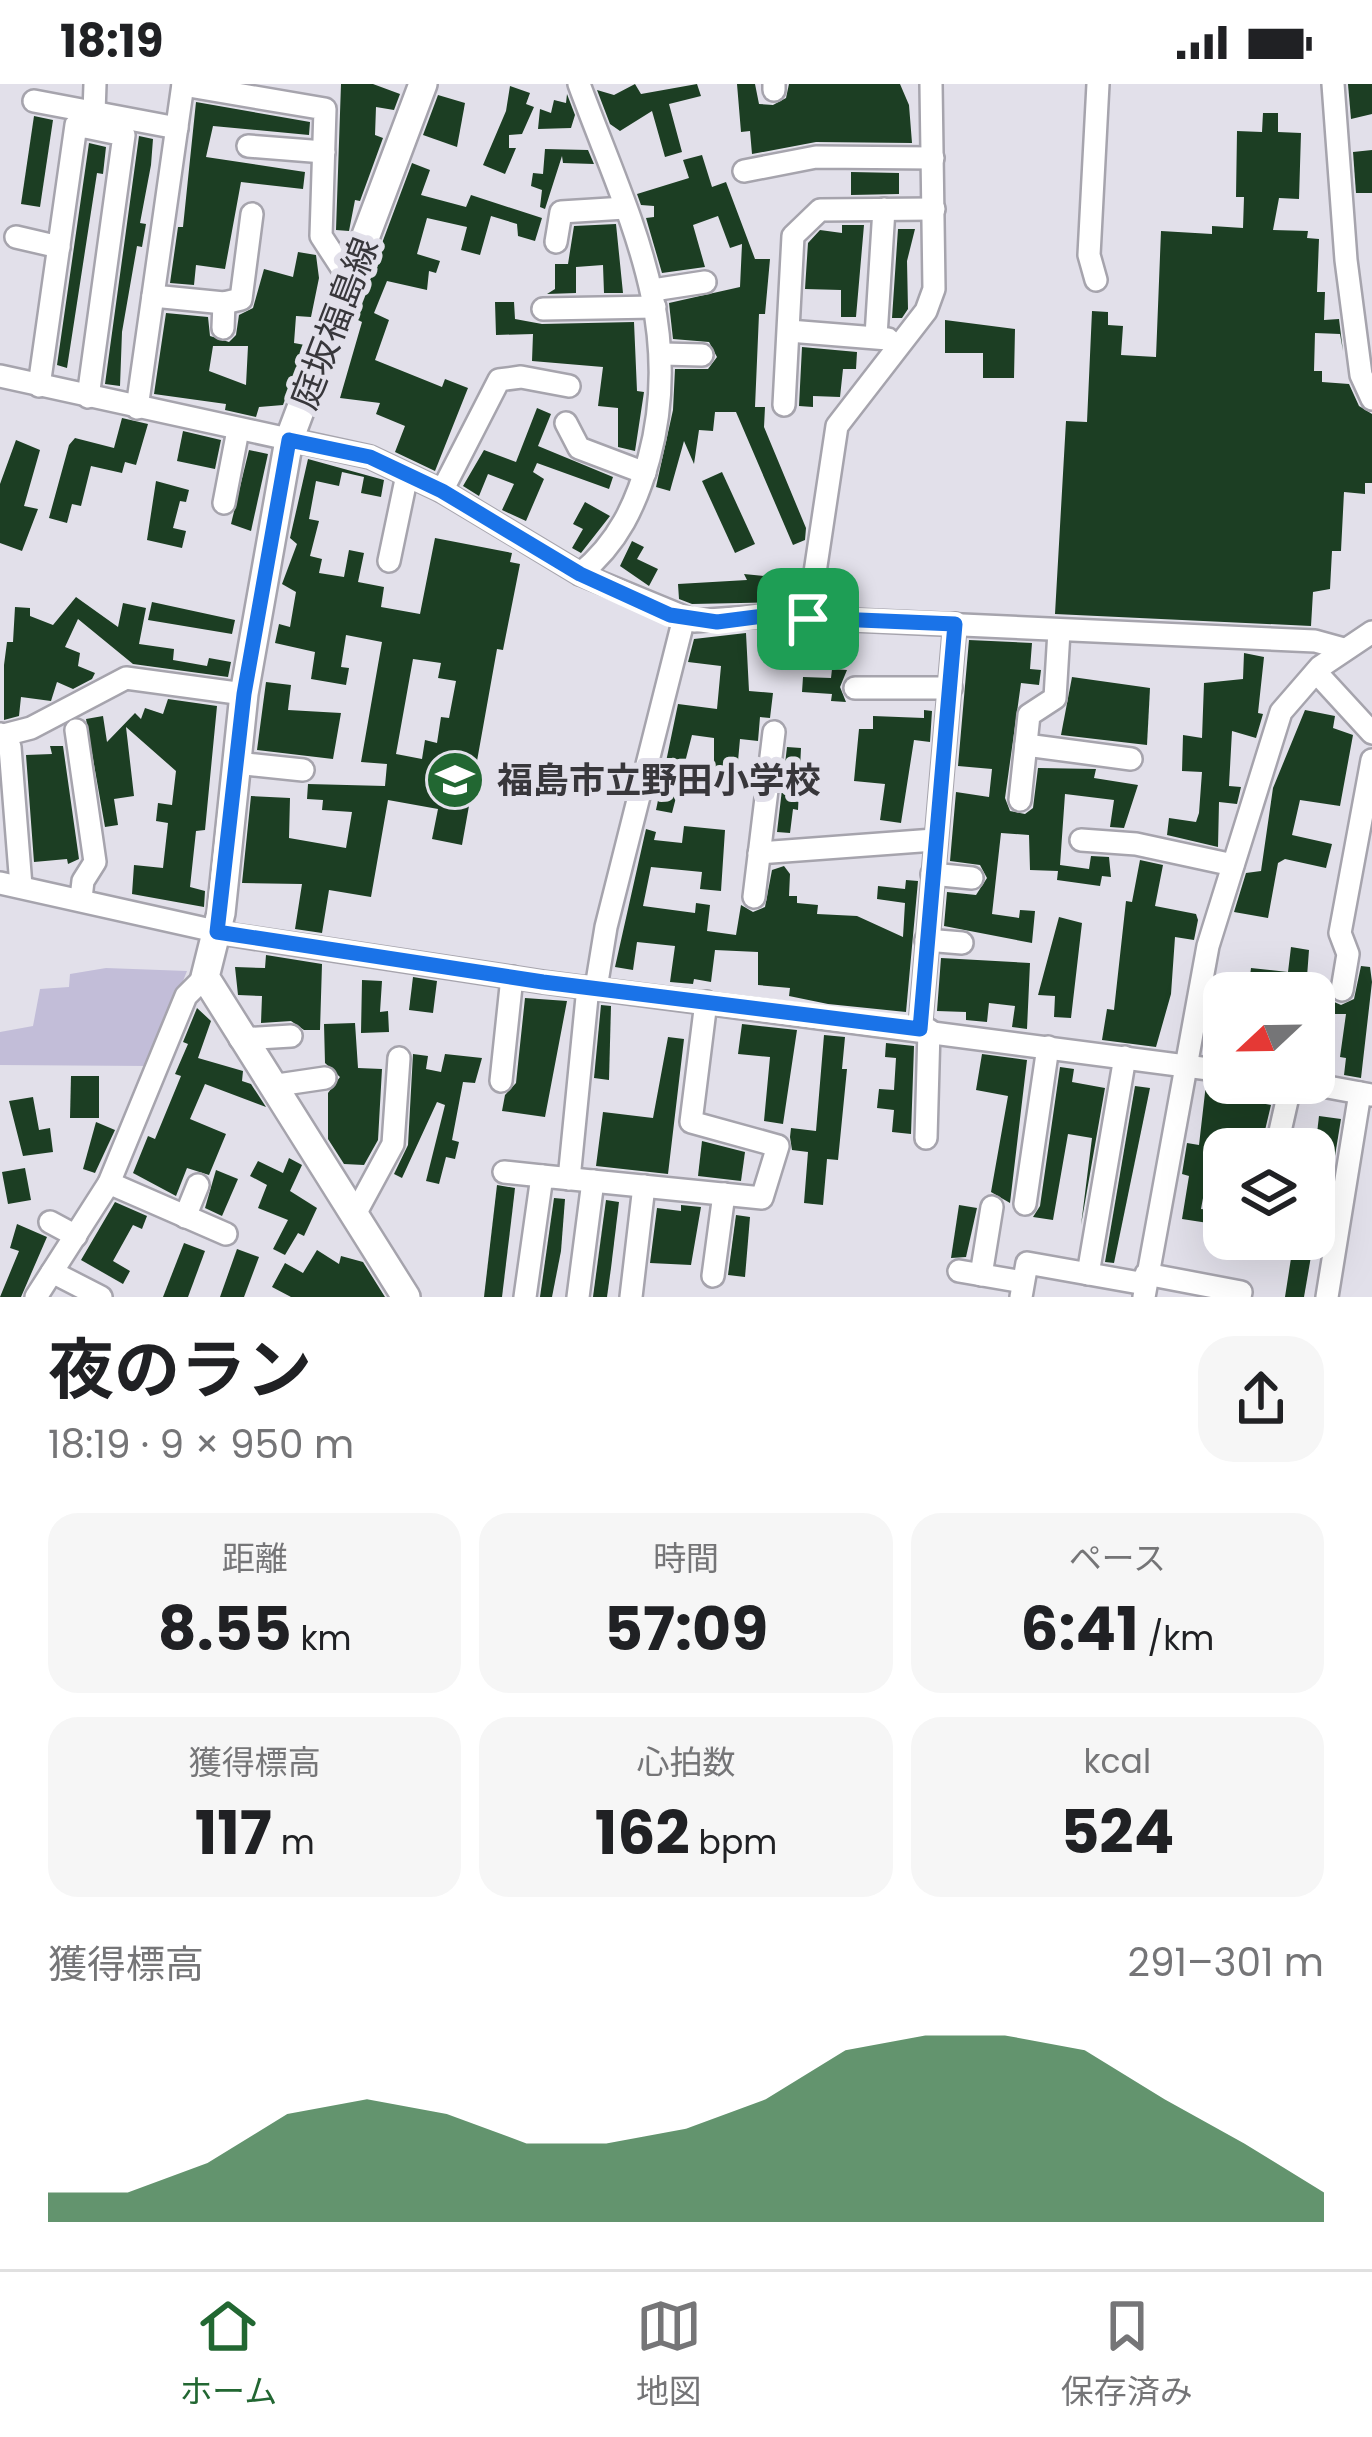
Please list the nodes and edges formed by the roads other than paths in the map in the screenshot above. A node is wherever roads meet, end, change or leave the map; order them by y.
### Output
1 (95, 84) edge
2 (183, 84) edge
3 (423, 84) edge
4 (579, 84) edge
5 (932, 84) edge
6 (1098, 84) edge
7 (1333, 84) edge
8 (34, 101) dead end
9 (94, 113) junction
10 (177, 128) junction
11 (248, 146) dead end
12 (324, 152) junction
13 (933, 158) junction
14 (744, 170) dead end
15 (625, 208) junction
16 (934, 208) junction
17 (884, 209) junction
18 (253, 214) dead end
19 (16, 237) dead end
20 (556, 242) dead end
21 (59, 247) junction
22 (1096, 280) dead end
23 (351, 282) junction
24 (705, 282) dead end
25 (153, 296) junction
26 (654, 298) junction
27 (224, 303) junction
28 (543, 309) dead end
29 (224, 328) dead end
30 (789, 331) junction
31 (876, 336) junction
32 (899, 345) junction
33 (663, 354) junction
34 (703, 355) dead end
35 (0, 376) edge
36 (39, 386) junction
37 (569, 386) dead end
38 (88, 397) junction
39 (1372, 399) edge
40 (784, 405) dead end
41 (137, 408) junction
42 (566, 423) dead end
43 (238, 430) junction
44 (289, 440) junction
45 (645, 473) junction
46 (407, 475) junction
47 (442, 491) junction
48 (224, 503) dead end
49 (389, 561) dead end
50 (580, 574) junction
51 (684, 618) junction
52 (808, 619) junction
53 (955, 624) junction
54 (1059, 631) junction
55 (1372, 632) edge
56 (1344, 649) junction
57 (1316, 671) junction
58 (855, 688) dead end
59 (951, 688) junction
60 (244, 694) junction
61 (76, 730) dead end
62 (774, 732) dead end
63 (1372, 733) edge
64 (2, 735) edge
65 (1026, 745) junction
66 (1131, 759) dead end
67 (1372, 760) edge
68 (236, 763) junction
69 (304, 770) dead end
70 (1020, 800) dead end
71 (934, 840) junction
72 (1082, 840) dead end
73 (759, 853) junction
74 (1233, 865) junction
75 (932, 874) junction
76 (972, 878) dead end
77 (10, 885) edge
78 (754, 897) dead end
79 (81, 898) junction
80 (217, 932) junction
81 (926, 940) junction
82 (962, 943) dead end
83 (512, 976) junction
84 (206, 977) junction
85 (592, 988) junction
86 (1342, 990) dead end
87 (706, 1002) junction
88 (924, 1030) junction
89 (291, 1036) dead end
90 (240, 1039) junction
91 (1048, 1046) junction
92 (399, 1058) dead end
93 (1125, 1058) junction
94 (1186, 1066) junction
95 (1203, 1068) edge
96 (325, 1078) dead end
97 (501, 1082) dead end
98 (271, 1086) junction
99 (1335, 1088) edge
100 (1366, 1094) edge
101 (926, 1138) dead end
102 (504, 1172) dead end
103 (542, 1176) junction
104 (569, 1179) junction
105 (593, 1181) junction
106 (109, 1183) junction
107 (198, 1185) dead end
108 (644, 1186) junction
109 (724, 1194) junction
110 (1025, 1204) dead end
111 (992, 1207) dead end
112 (361, 1216) junction
113 (185, 1217) junction
114 (50, 1222) dead end
115 (226, 1234) dead end
116 (76, 1236) junction
117 (52, 1272) junction
118 (1088, 1274) junction
119 (713, 1276) dead end
120 (1145, 1285) edge
121 (1022, 1290) edge
122 (36, 1297) edge
123 (101, 1297) edge
124 (406, 1297) edge
125 (525, 1297) edge
126 (578, 1297) edge
127 (631, 1297) edge
128 (1240, 1297) edge
129 (1327, 1297) edge

1 - 9 street
2 - 10 street
2 - 12 street
3 - 23 main road, 庭坂福島線
4 - 15 street
5 - 13 street
6 - 22 street
7 - 39 street
8 - 9 street
9 - 10 street
10 - 25 street
11 - 12 street
12 - 23 street
13 - 14 street
13 - 16 street
15 - 20 street
15 - 26 street
16 - 17 street
16 - 32 street
17 - 30 street
17 - 31 street
18 - 27 street
19 - 21 street
21 - 36 street
21 - 38 street
23 - 44 main road, 庭坂福島線
24 - 26 street
25 - 27 street
25 - 41 street
26 - 28 street
26 - 33 street
27 - 29 street
30 - 31 street
30 - 40 street
31 - 32 street
32 - 52 street
33 - 34 street
33 - 45 street
35 - 36 street
36 - 38 street
37 - 47 street
38 - 41 street
41 - 43 street
42 - 45 street
43 - 44 street
43 - 48 street
44 - 46 street
44 - 60 main road, 庭坂福島線
45 - 50 street
46 - 47 street
46 - 49 street
47 - 50 street
50 - 51 street
51 - 52 street
51 - 85 street
52 - 53 street
53 - 54 street
53 - 59 street
54 - 56 street
54 - 65 street
55 - 56 street
56 - 57 street
57 - 63 street
57 - 74 street
58 - 59 street
59 - 71 street
60 - 64 street
60 - 68 main road, 庭坂福島線
61 - 79 street
62 - 73 street
64 - 77 street
65 - 66 street
65 - 70 street
67 - 86 street
68 - 69 street
68 - 80 main road, 庭坂福島線
71 - 73 street
71 - 75 street
72 - 74 street
73 - 78 street
74 - 94 street
75 - 76 street
75 - 81 street
77 - 79 street
79 - 80 street
80 - 83 street
80 - 84 main road, 庭坂福島線
81 - 82 street
81 - 88 street
83 - 85 street
83 - 97 street
84 - 90 main road
84 - 106 street
85 - 87 street
85 - 104 street
87 - 88 street
87 - 109 street
88 - 91 street
88 - 101 street
89 - 90 street
90 - 98 main road
91 - 93 street
91 - 110 street
92 - 112 street
93 - 94 street
93 - 118 street
94 - 95 street
94 - 120 street
96 - 98 street
98 - 112 main road
99 - 100 street
100 - 129 street
102 - 103 street
103 - 104 street
103 - 125 street
104 - 105 street
105 - 108 street
105 - 126 street
106 - 113 street
106 - 116 street
107 - 113 street
108 - 109 street
108 - 127 street
109 - 119 street
111 - 121 street
112 - 124 main road
113 - 115 street
114 - 116 street
116 - 117 street
117 - 122 street
117 - 123 street
118 - 120 street
118 - 121 street
120 - 128 street

